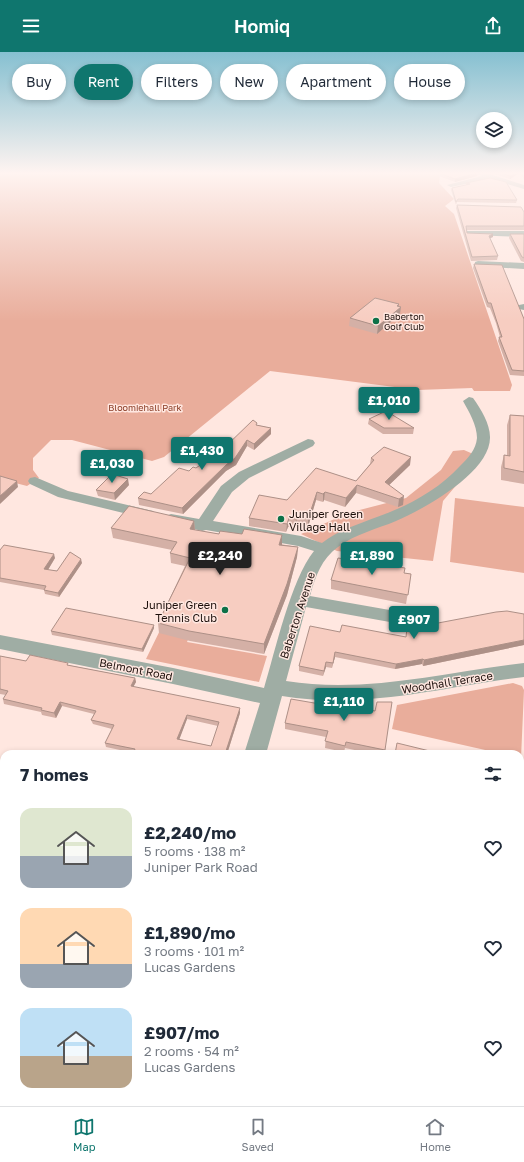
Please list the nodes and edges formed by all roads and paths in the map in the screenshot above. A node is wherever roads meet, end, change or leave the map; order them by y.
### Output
1 (469, 233) edge
2 (524, 234) edge
3 (481, 263) edge
4 (524, 266) edge
5 (469, 401) dead end
6 (308, 443) dead end
7 (35, 481) dead end
8 (202, 526) junction
9 (324, 549) junction
10 (300, 600) junction
11 (401, 618) dead end
12 (0, 642) edge
13 (524, 670) edge
14 (273, 692) junction
15 (256, 750) edge

1 - 2 street
3 - 4 street
5 - 9 street, Baberton Avenue
6 - 8 street
7 - 8 street
8 - 9 street
9 - 10 street, Baberton Avenue
10 - 11 street
10 - 14 street, Baberton Avenue
12 - 14 street, Belmont Road
13 - 14 street, Woodhall Terrace
14 - 15 street, Baberton Avenue

